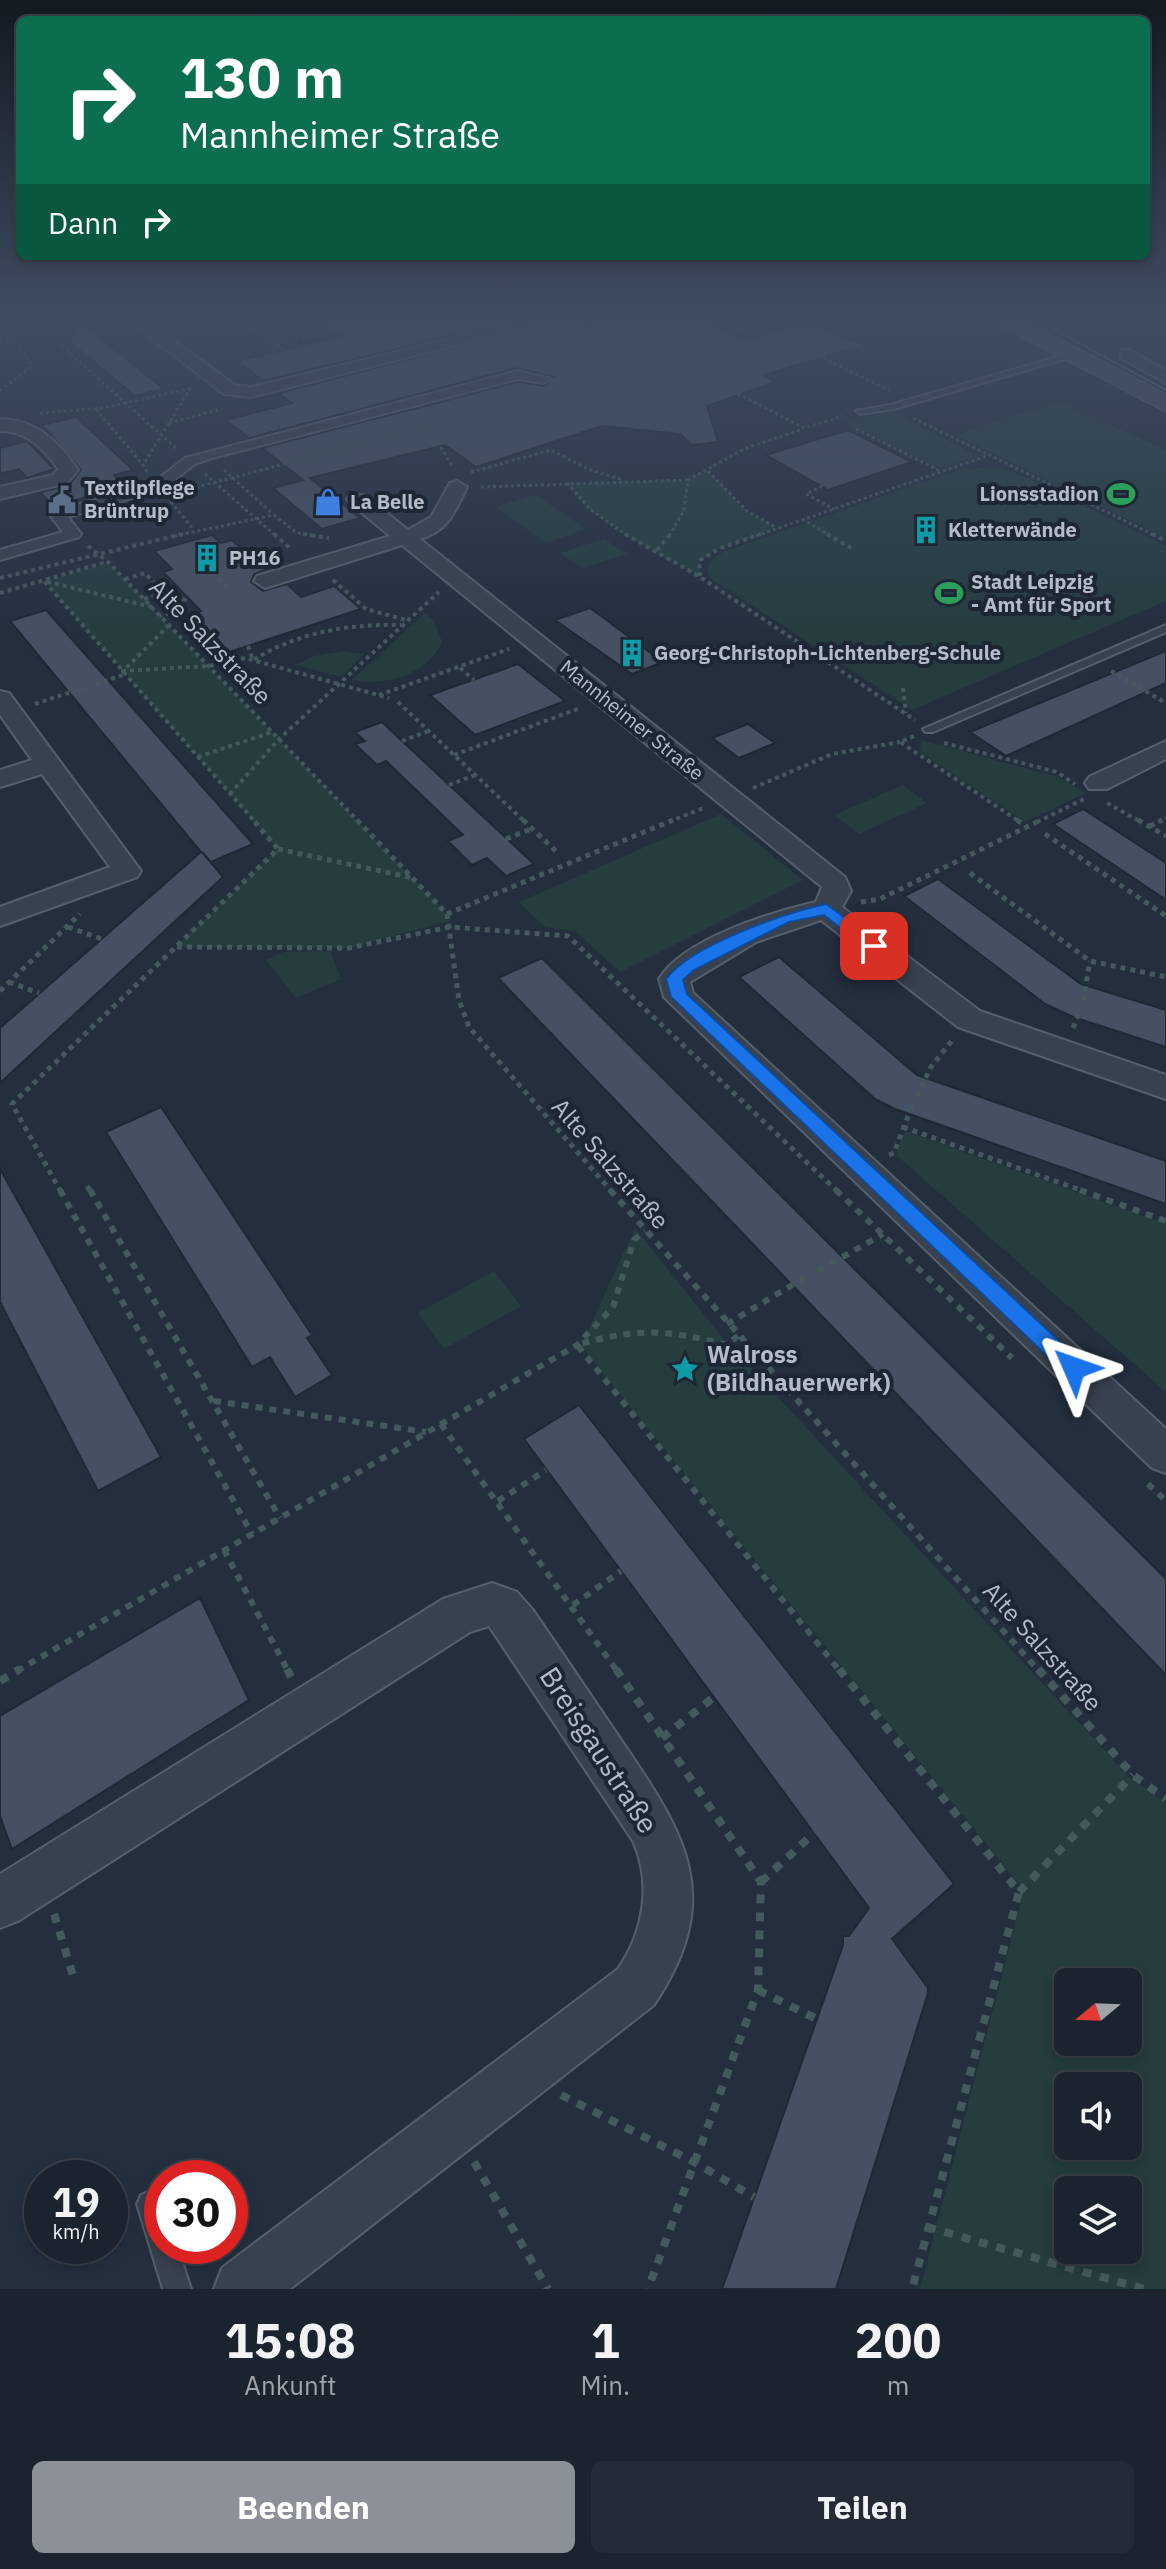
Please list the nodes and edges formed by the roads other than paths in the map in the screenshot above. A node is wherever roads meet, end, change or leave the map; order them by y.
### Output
1 (340, 421) edge
2 (0, 425) edge
3 (457, 487) road end
4 (0, 493) edge
5 (357, 499) dead end
6 (406, 539) junction
7 (0, 555) edge
8 (265, 581) dead end
9 (1166, 628) edge
10 (5, 705) edge
11 (929, 734) road end
12 (1166, 749) edge
13 (48, 763) junction
14 (0, 779) edge
15 (1096, 789) road end
16 (826, 909) junction
17 (0, 917) edge
18 (1166, 1087) edge
19 (1155, 1467) edge
20 (0, 1903) edge
21 (169, 2264) edge
22 (177, 2289) edge
23 (243, 2289) edge

1 - 7 street
2 - 4 street
3 - 6 street
5 - 6 street, Mannheimer Straße
6 - 8 street
6 - 16 street, Mannheimer Straße
9 - 11 lane
10 - 13 street
12 - 15 street
13 - 14 street
13 - 17 street
16 - 18 street
16 - 19 street
20 - 23 street, Breisgaustraße
21 - 22 lane

